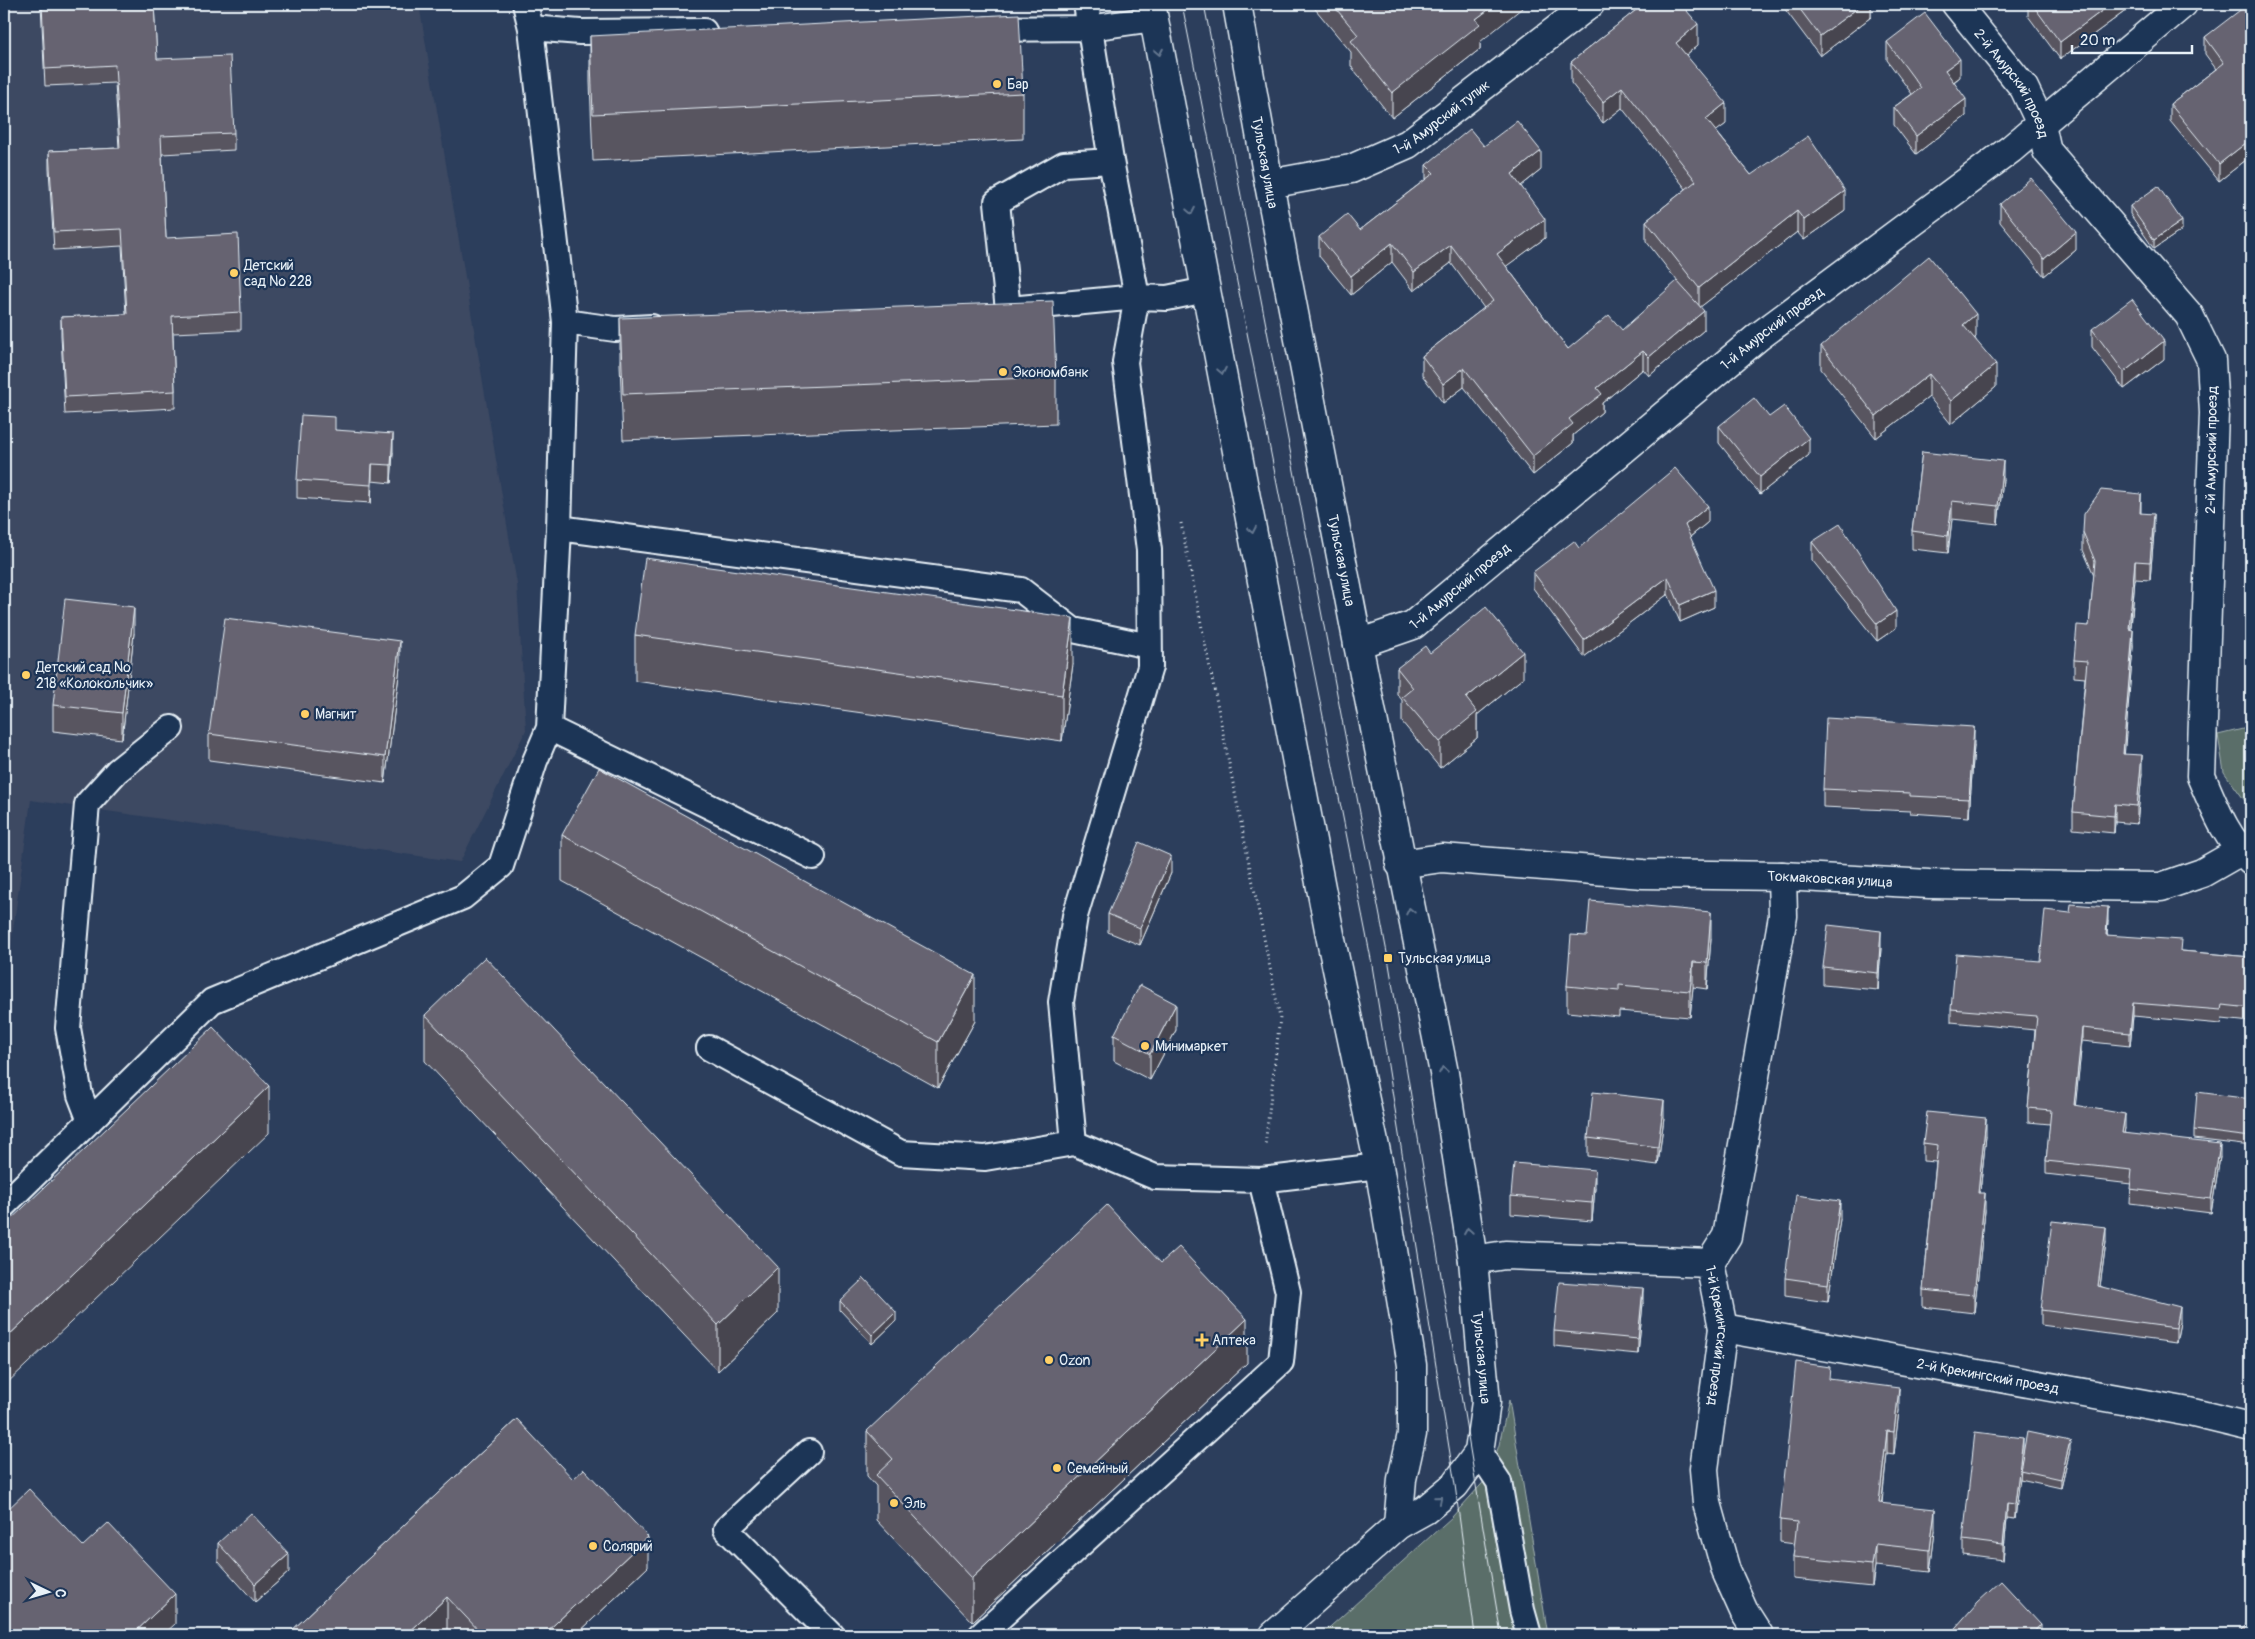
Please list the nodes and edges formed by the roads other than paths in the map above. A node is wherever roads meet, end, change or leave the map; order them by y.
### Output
1 (525, 4) edge
2 (1086, 4) edge
3 (1237, 4) edge
4 (1590, 4) edge
5 (1956, 4) edge
6 (2183, 4) edge
7 (1152, 11) edge
8 (531, 28) junction
9 (1089, 28) junction
10 (970, 29) edge
11 (730, 31) edge
12 (2041, 124) junction
13 (1111, 161) junction
14 (1269, 184) junction
15 (1206, 290) junction
16 (1137, 298) junction
17 (565, 322) junction
18 (674, 326) edge
19 (559, 528) junction
20 (1358, 644) junction
21 (1150, 646) junction
22 (171, 728) dead end
23 (549, 728) junction
24 (2248, 853) edge
25 (813, 857) dead end
26 (1400, 864) junction
27 (1782, 876) junction
28 (709, 1048) dead end
29 (90, 1121) junction
30 (1074, 1143) junction
31 (1379, 1166) junction
32 (1261, 1180) junction
33 (4, 1205) edge
34 (1472, 1260) junction
35 (1710, 1263) junction
36 (1723, 1328) junction
37 (2251, 1427) edge
38 (809, 1452) dead end
39 (1479, 1452) junction
40 (1398, 1525) junction
41 (832, 1635) edge
42 (981, 1635) edge
43 (1274, 1635) edge
44 (1529, 1635) edge
45 (1759, 1635) edge

1 - 8 lane
2 - 9 lane
3 - 14 street, Тульская улица
4 - 14 street, 1-й Амурский тупик
5 - 12 street, 2-й Амурский проезд
6 - 12 street, 1-й Амурский проезд
7 - 9 lane
7 -> 15 street
8 - 11 lane
8 - 17 lane
9 - 10 lane
9 - 13 lane
12 - 20 street, 1-й Амурский проезд
12 - 24 street, 2-й Амурский проезд
13 - 16 lane
13 - 16 lane
14 - 20 street, Тульская улица
15 - 16 lane
15 -> 31 street
16 - 21 lane
17 - 18 lane
17 - 19 lane
19 - 21 lane
19 - 23 lane
20 - 26 street, Тульская улица
21 - 30 lane
22 - 29 lane
23 - 25 lane
23 - 29 lane
24 - 27 street, Токмаковская улица
26 - 27 street, Токмаковская улица
34 -> 26 street, Тульская улица
27 - 35 street
28 - 30 lane
29 - 33 lane
30 - 32 lane
31 - 32 lane
31 - 40 street
32 - 42 lane
34 - 35 street, 1-й Крекингский проезд
34 - 39 street, Тульская улица
35 - 36 street, 1-й Крекингский проезд
36 - 37 street, 2-й Крекингский проезд
36 - 45 street, 1-й Крекингский проезд
38 - 41 lane
40 -> 39 street, Тульская улица
39 - 44 lane
40 - 43 street, Тульская улица

